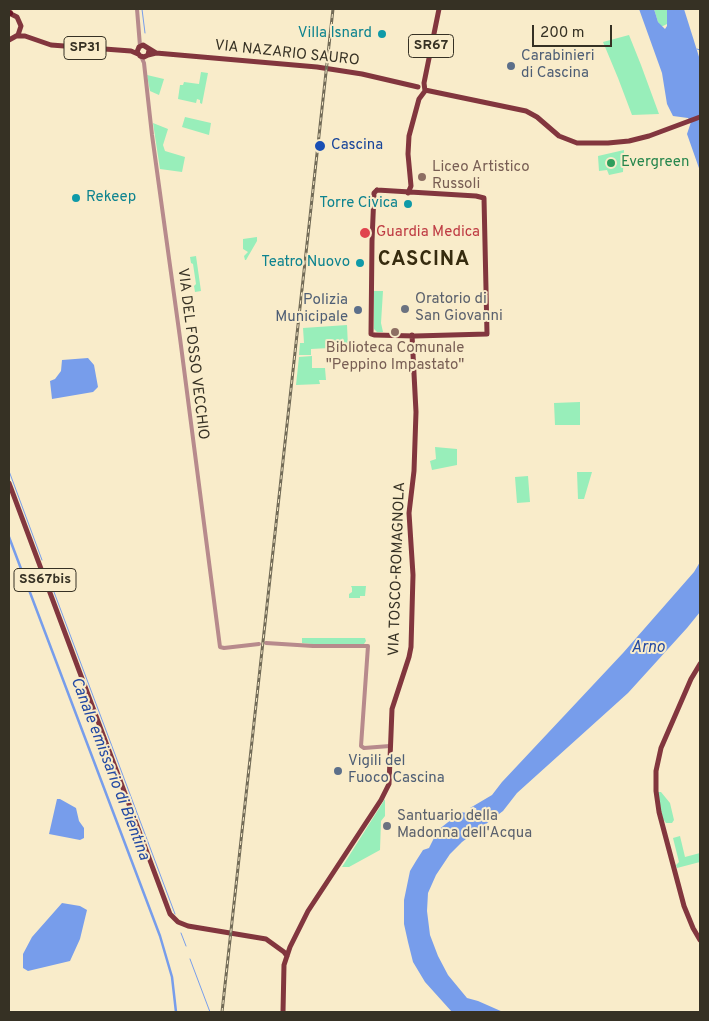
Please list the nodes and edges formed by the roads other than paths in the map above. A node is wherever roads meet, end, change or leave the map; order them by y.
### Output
1 (137, 9) edge
2 (439, 9) edge
3 (9, 13) edge
4 (21, 26) junction
5 (16, 36) junction
6 (9, 40) edge
7 (40, 41) junction
8 (143, 51) junction
9 (421, 91) junction
10 (700, 117) edge
11 (410, 186) junction
12 (408, 192) junction
13 (417, 193) junction
14 (412, 335) junction
15 (9, 484) edge
16 (266, 642) dead end
17 (259, 644) dead end
18 (700, 664) edge
19 (390, 746) junction
20 (700, 940) edge
21 (290, 947) junction
22 (279, 949) junction
23 (287, 956) junction
24 (284, 965) junction
25 (283, 1012) edge

1 - 8 street, VIA DEL FOSSO VECCHIO
2 - 9 main road, SR67
3 - 4 main road, VIA NAZARIO SAURO / SP31
4 - 5 main road
4 - 7 main road, VIA NAZARIO SAURO / SP31
5 - 6 main road
5 - 7 main road, VIA NAZARIO SAURO
7 - 8 main road, VIA NAZARIO SAURO / SP31
8 - 9 main road, VIA NAZARIO SAURO / SP31
8 - 17 street, VIA DEL FOSSO VECCHIO
9 - 10 main road, VIA NAZARIO SAURO / SP31
9 - 11 main road, SR67
11 - 12 main road, SR67
11 - 13 main road
12 - 13 main road
12 - 14 main road
13 - 14 main road
14 - 19 main road, VIA TOSCO-ROMAGNOLA
15 - 22 main road, SS67bis
16 - 19 street
18 - 20 main road
19 - 21 main road, VIA TOSCO-ROMAGNOLA
21 - 22 main road
21 - 23 main road, VIA TOSCO-ROMAGNOLA
22 - 23 main road, SS67bis
22 - 24 main road
23 - 24 main road, VIA TOSCO-ROMAGNOLA
24 - 25 main road, VIA TOSCO-ROMAGNOLA

